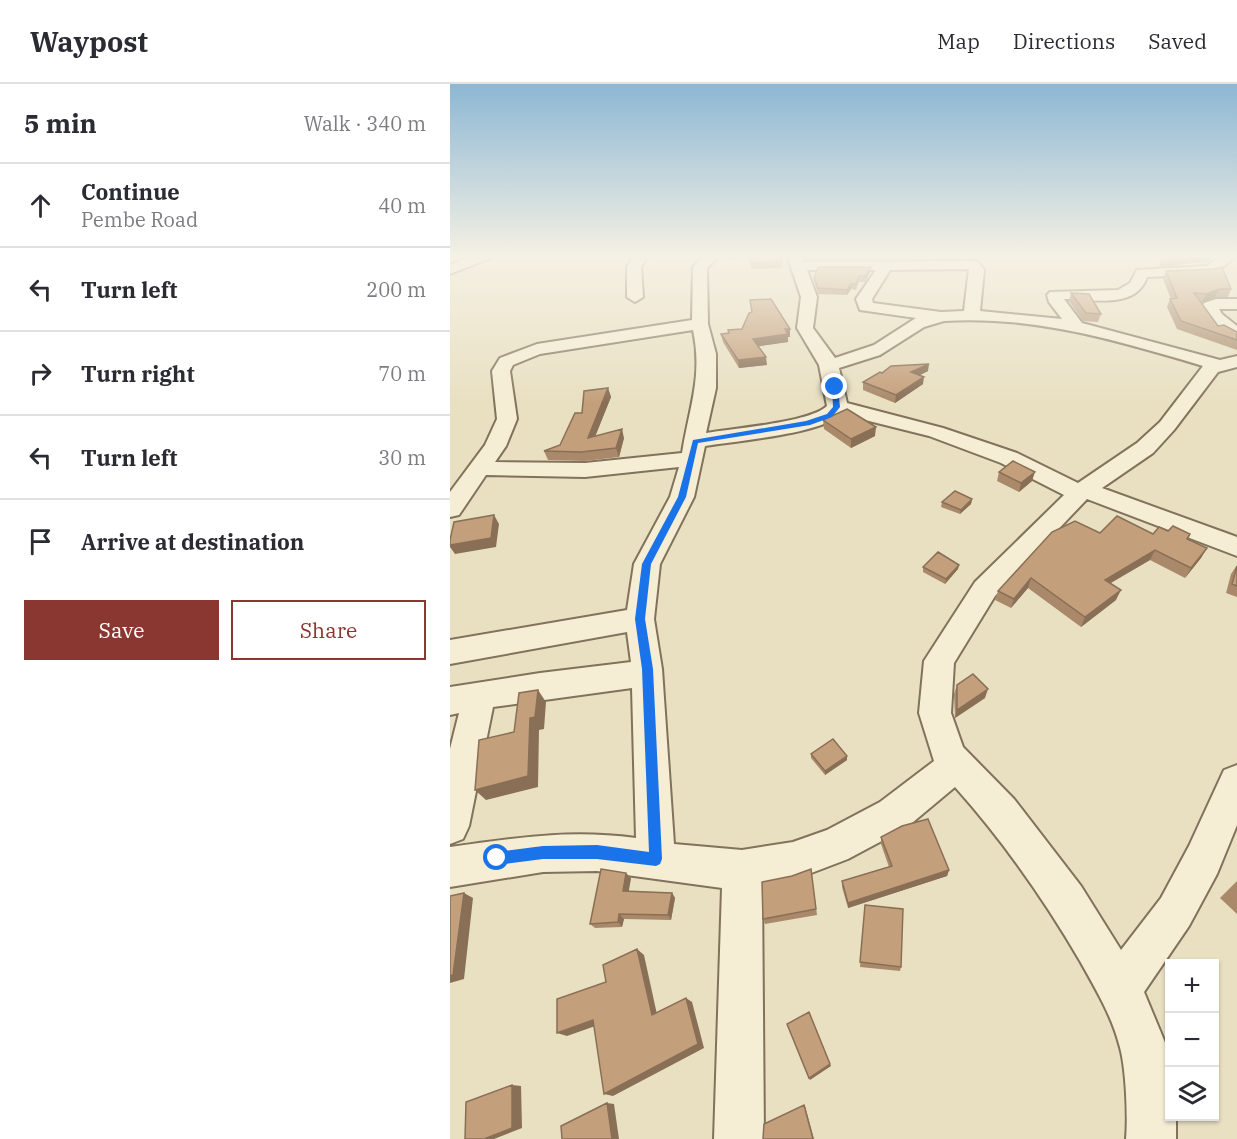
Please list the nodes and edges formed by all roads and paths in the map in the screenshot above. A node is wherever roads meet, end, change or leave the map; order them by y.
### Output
1 (700, 304) edge
2 (808, 304) edge
3 (865, 304) edge
4 (973, 304) edge
5 (1059, 304) edge
6 (1234, 304) edge
7 (971, 316) junction
8 (940, 317) junction
9 (700, 324) junction
10 (1077, 326) junction
11 (1237, 334) edge
12 (831, 366) junction
13 (1225, 368) edge
14 (837, 407) junction
15 (694, 450) junction
16 (477, 468) junction
17 (1081, 491) junction
18 (454, 499) edge
19 (1237, 547) edge
20 (640, 619) junction
21 (450, 652) edge
22 (647, 674) junction
23 (465, 699) edge
24 (957, 764) junction
25 (1237, 782) edge
26 (450, 826) edge
27 (656, 859) junction
28 (450, 867) edge
29 (742, 870) junction
30 (1120, 988) junction
31 (739, 1139) edge
32 (1151, 1139) edge

1 - 9 street
2 - 12 street
3 - 8 street
4 - 7 street
5 - 10 street
6 - 11 street
7 - 8 street
7 - 10 street
8 - 12 street
9 - 15 street
9 - 16 street
10 - 13 street
12 - 14 street
13 - 17 street
14 - 15 street
14 - 17 street
15 - 16 street
15 - 20 street
16 - 18 street
17 - 19 street
17 - 24 street
20 - 21 street
20 - 22 street
22 - 23 street
22 - 27 street
23 - 26 street
24 - 29 street
24 - 30 street
25 - 30 street
27 - 28 street
27 - 29 street
29 - 31 street
30 - 32 street

